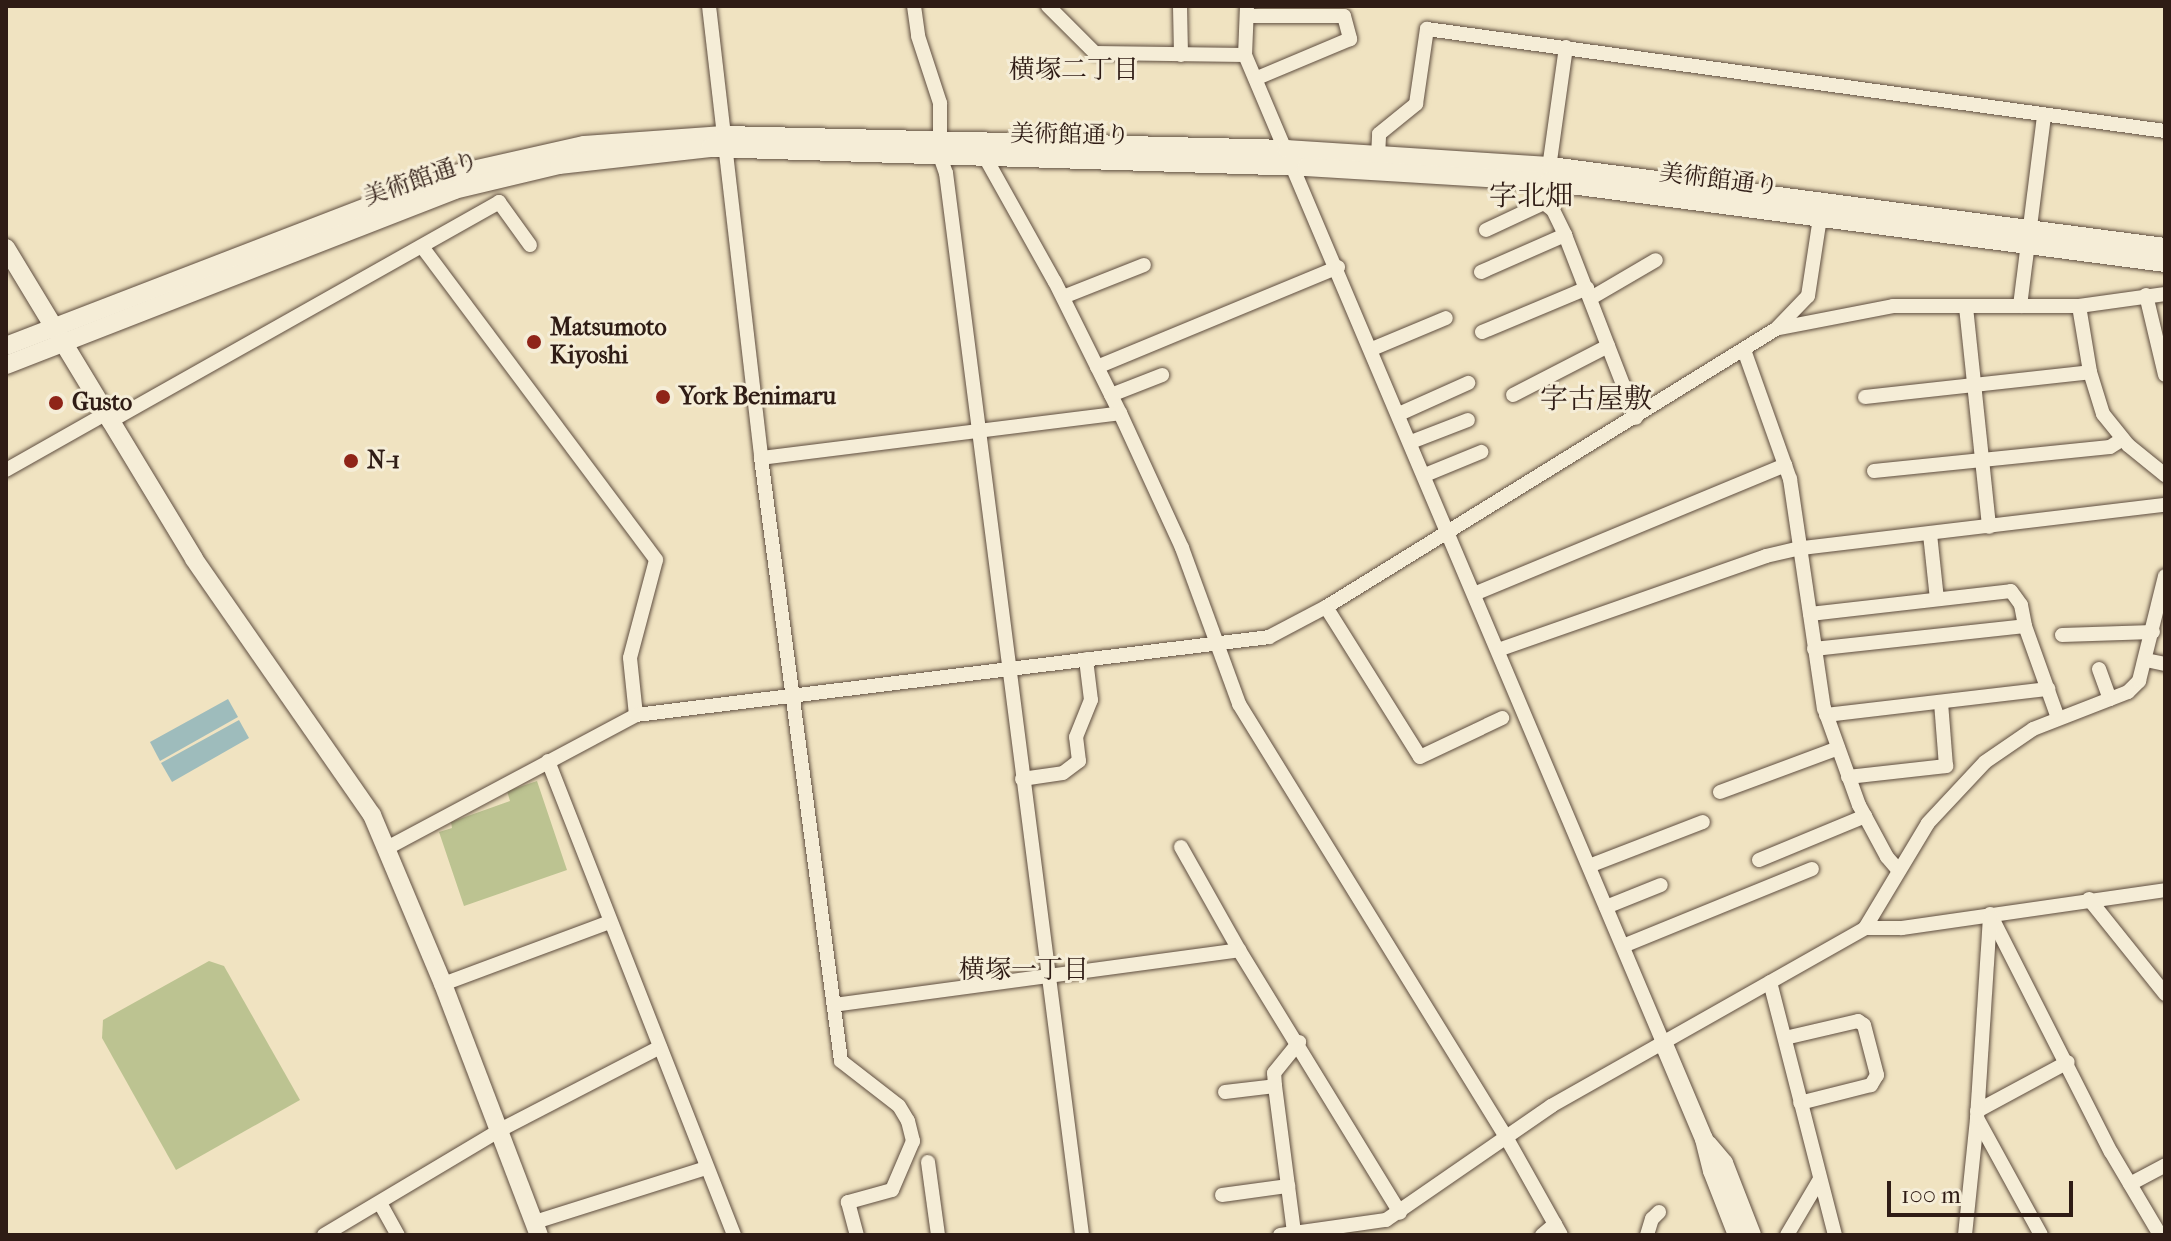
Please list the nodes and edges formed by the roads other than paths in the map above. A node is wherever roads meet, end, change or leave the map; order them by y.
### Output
1 (709, 6) edge
2 (914, 6) edge
3 (1048, 6) edge
4 (1180, 6) edge
5 (1247, 11) edge
6 (1566, 47) junction
7 (1181, 55) junction
8 (1245, 55) junction
9 (1257, 78) junction
10 (2044, 116) junction
11 (2165, 131) edge
12 (724, 141) junction
13 (940, 148) junction
14 (1378, 156) junction
15 (985, 157) junction
16 (1291, 158) junction
17 (1549, 174) junction
18 (1544, 203) junction
19 (1822, 210) junction
20 (1486, 230) dead end
21 (1565, 235) junction
22 (2028, 237) junction
23 (530, 245) dead end
24 (2165, 247) edge
25 (6, 248) edge
26 (423, 248) junction
27 (1656, 260) dead end
28 (2165, 263) edge
29 (1144, 265) dead end
30 (1338, 267) junction
31 (1481, 272) dead end
32 (1589, 293) junction
33 (2165, 294) edge
34 (2146, 295) junction
35 (1063, 297) junction
36 (2020, 306) junction
37 (2079, 306) junction
38 (1966, 307) junction
39 (1446, 318) dead end
40 (1776, 329) junction
41 (1482, 332) dead end
42 (59, 335) junction
43 (6, 346) edge
44 (1608, 346) junction
45 (1372, 349) junction
46 (1744, 350) junction
47 (6, 365) edge
48 (1097, 367) junction
49 (2164, 369) edge
50 (2090, 372) junction
51 (1162, 375) dead end
52 (1468, 383) dead end
53 (1974, 385) junction
54 (1111, 395) junction
55 (1513, 395) dead end
56 (1865, 397) dead end
57 (1120, 413) junction
58 (1399, 414) junction
59 (107, 418) junction
60 (1636, 418) junction
61 (1468, 420) dead end
62 (977, 433) junction
63 (2123, 439) junction
64 (1411, 442) junction
65 (1481, 452) dead end
66 (761, 458) junction
67 (1982, 460) junction
68 (1785, 465) junction
69 (6, 470) edge
70 (1874, 471) dead end
71 (1425, 475) junction
72 (2165, 475) edge
73 (2165, 505) edge
74 (1989, 527) junction
75 (1448, 530) junction
76 (1930, 534) junction
77 (1802, 548) junction
78 (2165, 576) edge
79 (1474, 594) junction
80 (1937, 599) junction
81 (1326, 607) junction
82 (1810, 614) junction
83 (2025, 626) junction
84 (2153, 632) junction
85 (2062, 635) dead end
86 (1216, 644) junction
87 (1814, 649) junction
88 (1498, 650) junction
89 (1086, 659) junction
90 (2146, 660) junction
91 (2165, 664) edge
92 (1007, 668) junction
93 (2099, 669) dead end
94 (2048, 689) junction
95 (795, 698) junction
96 (2110, 699) junction
97 (1941, 702) junction
98 (636, 715) junction
99 (1826, 715) junction
100 (1502, 718) dead end
101 (2058, 718) junction
102 (1838, 748) junction
103 (548, 761) junction
104 (1848, 777) junction
105 (1022, 779) junction
106 (1720, 792) dead end
107 (1865, 816) junction
108 (1703, 822) dead end
109 (389, 847) junction
110 (1181, 847) dead end
111 (1759, 860) dead end
112 (1589, 866) junction
113 (1812, 869) dead end
114 (1899, 871) junction
115 (1661, 885) dead end
116 (2165, 890) edge
117 (2089, 899) junction
118 (1606, 907) junction
119 (1990, 914) junction
120 (610, 922) junction
121 (1865, 928) junction
122 (1623, 946) junction
123 (1239, 950) junction
124 (1048, 976) junction
125 (1770, 982) junction
126 (443, 984) junction
127 (2165, 994) edge
128 (834, 1005) junction
129 (1785, 1038) junction
130 (1299, 1042) junction
131 (1663, 1042) junction
132 (660, 1047) junction
133 (2068, 1062) junction
134 (1275, 1086) junction
135 (1225, 1092) dead end
136 (1800, 1103) junction
137 (1977, 1114) junction
138 (500, 1130) junction
139 (1506, 1137) junction
140 (1704, 1139) junction
141 (928, 1162) dead end
142 (2165, 1165) edge
143 (706, 1168) junction
144 (1820, 1179) junction
145 (2130, 1184) junction
146 (1288, 1186) junction
147 (1222, 1195) dead end
148 (380, 1203) junction
149 (1659, 1212) dead end
150 (1400, 1213) junction
151 (1385, 1228) edge
152 (537, 1229) edge
153 (1558, 1230) edge
154 (1296, 1234) edge
155 (324, 1235) edge
156 (398, 1235) edge
157 (734, 1235) edge
158 (857, 1235) edge
159 (938, 1235) edge
160 (1082, 1235) edge
161 (1542, 1235) edge
162 (1647, 1235) edge
163 (1737, 1235) edge
164 (1752, 1235) edge
165 (1787, 1235) edge
166 (1835, 1235) edge
167 (1965, 1235) edge
168 (2041, 1235) edge
169 (2160, 1235) edge

1 - 12 street
2 - 13 street
3 - 7 street
4 - 7 street
5 - 8 street
5 - 9 street
6 - 10 street
6 - 14 street
6 - 17 street
7 - 8 street
8 - 9 street
9 - 16 street
10 - 11 street
10 - 22 street
12 - 13 street, 美術館通り
12 - 42 street, 美術館通り
12 - 66 street
13 - 15 street, 美術館通り
13 - 16 street, 美術館通り
13 - 62 street
14 - 16 street, 美術館通り
14 - 17 street, 美術館通り
15 - 16 street, 美術館通り
15 - 35 street
16 - 17 street, 美術館通り
16 - 30 street
17 - 18 street
17 - 19 street, 美術館通り
18 - 20 street
18 - 21 street
19 - 22 street, 美術館通り
19 - 40 street
21 - 31 street
21 - 32 street
22 - 24 street, 美術館通り
22 - 28 street, 美術館通り
22 - 36 street
23 - 26 street
25 - 42 street
26 - 59 street
26 - 98 street
27 - 32 street
29 - 35 street
30 - 45 street
30 - 48 street
32 - 41 street
32 - 44 street
33 - 34 street
34 - 37 street
34 - 49 street
35 - 48 street
36 - 37 street
36 - 38 street
37 - 50 street
38 - 40 street
38 - 53 street
39 - 45 street
40 - 46 street
42 - 43 street, 美術館通り
42 - 47 street, 美術館通り
42 - 59 street
44 - 55 street
44 - 60 street
45 - 58 street
46 - 60 street
46 - 68 street
48 - 54 street
50 - 53 street
50 - 63 street
51 - 54 street
52 - 58 street
53 - 56 street
53 - 67 street
54 - 57 street
57 - 62 street
57 - 86 street
58 - 64 street
59 - 69 street
59 - 109 street
60 - 75 street
61 - 64 street
62 - 66 street
62 - 92 street
63 - 67 street
63 - 72 street
64 - 71 street
65 - 71 street
66 - 95 street
67 - 70 street
67 - 74 street
68 - 77 street
68 - 79 street
71 - 75 street
73 - 74 street
74 - 76 street
75 - 79 street
75 - 81 street
76 - 77 street
76 - 80 street
77 - 82 street
77 - 88 street
78 - 84 street
79 - 88 street
80 - 82 street
80 - 83 street
81 - 86 street
81 - 100 street
82 - 87 street
83 - 87 street
83 - 94 street
84 - 85 street
84 - 90 street
86 - 89 street
86 - 139 street
87 - 99 street
88 - 112 street
89 - 92 street
89 - 105 street
90 - 91 street
90 - 96 street
92 - 95 street
92 - 105 street
93 - 96 street
94 - 97 street
94 - 101 street
95 - 98 street
95 - 128 street
96 - 101 street
97 - 99 street
97 - 104 street
98 - 103 street
99 - 102 street
101 - 114 street
102 - 104 street
102 - 106 street
103 - 109 street
103 - 120 street
104 - 107 street
105 - 124 street
107 - 111 street
107 - 114 street
108 - 112 street
109 - 126 street
110 - 123 street
112 - 118 street
113 - 122 street
114 - 121 street
115 - 118 street
116 - 117 street
117 - 119 street
117 - 127 street
118 - 122 street
119 - 121 street
119 - 133 street
119 - 137 street
120 - 126 street
120 - 132 street
121 - 125 street
122 - 131 street
123 - 124 street
123 - 130 street
124 - 128 street
124 - 160 street
125 - 129 street
125 - 131 street
126 - 138 street
128 - 158 street
129 - 136 street
129 - 136 street
130 - 134 street
130 - 150 street
131 - 139 street
131 - 140 street
132 - 138 street
132 - 143 street
133 - 137 street
133 - 145 street
134 - 135 street
134 - 146 street
136 - 144 street
137 - 167 street
137 - 168 street
138 - 148 street
138 - 152 street
139 - 150 street
139 - 153 street
140 - 163 street
140 - 164 street
141 - 159 street
142 - 145 street
143 - 152 street
143 - 157 street
144 - 165 street
144 - 166 street
145 - 169 street
146 - 147 street
146 - 154 street
148 - 155 street
148 - 156 street
149 - 162 street
150 - 151 street
151 - 154 street
153 - 161 street

